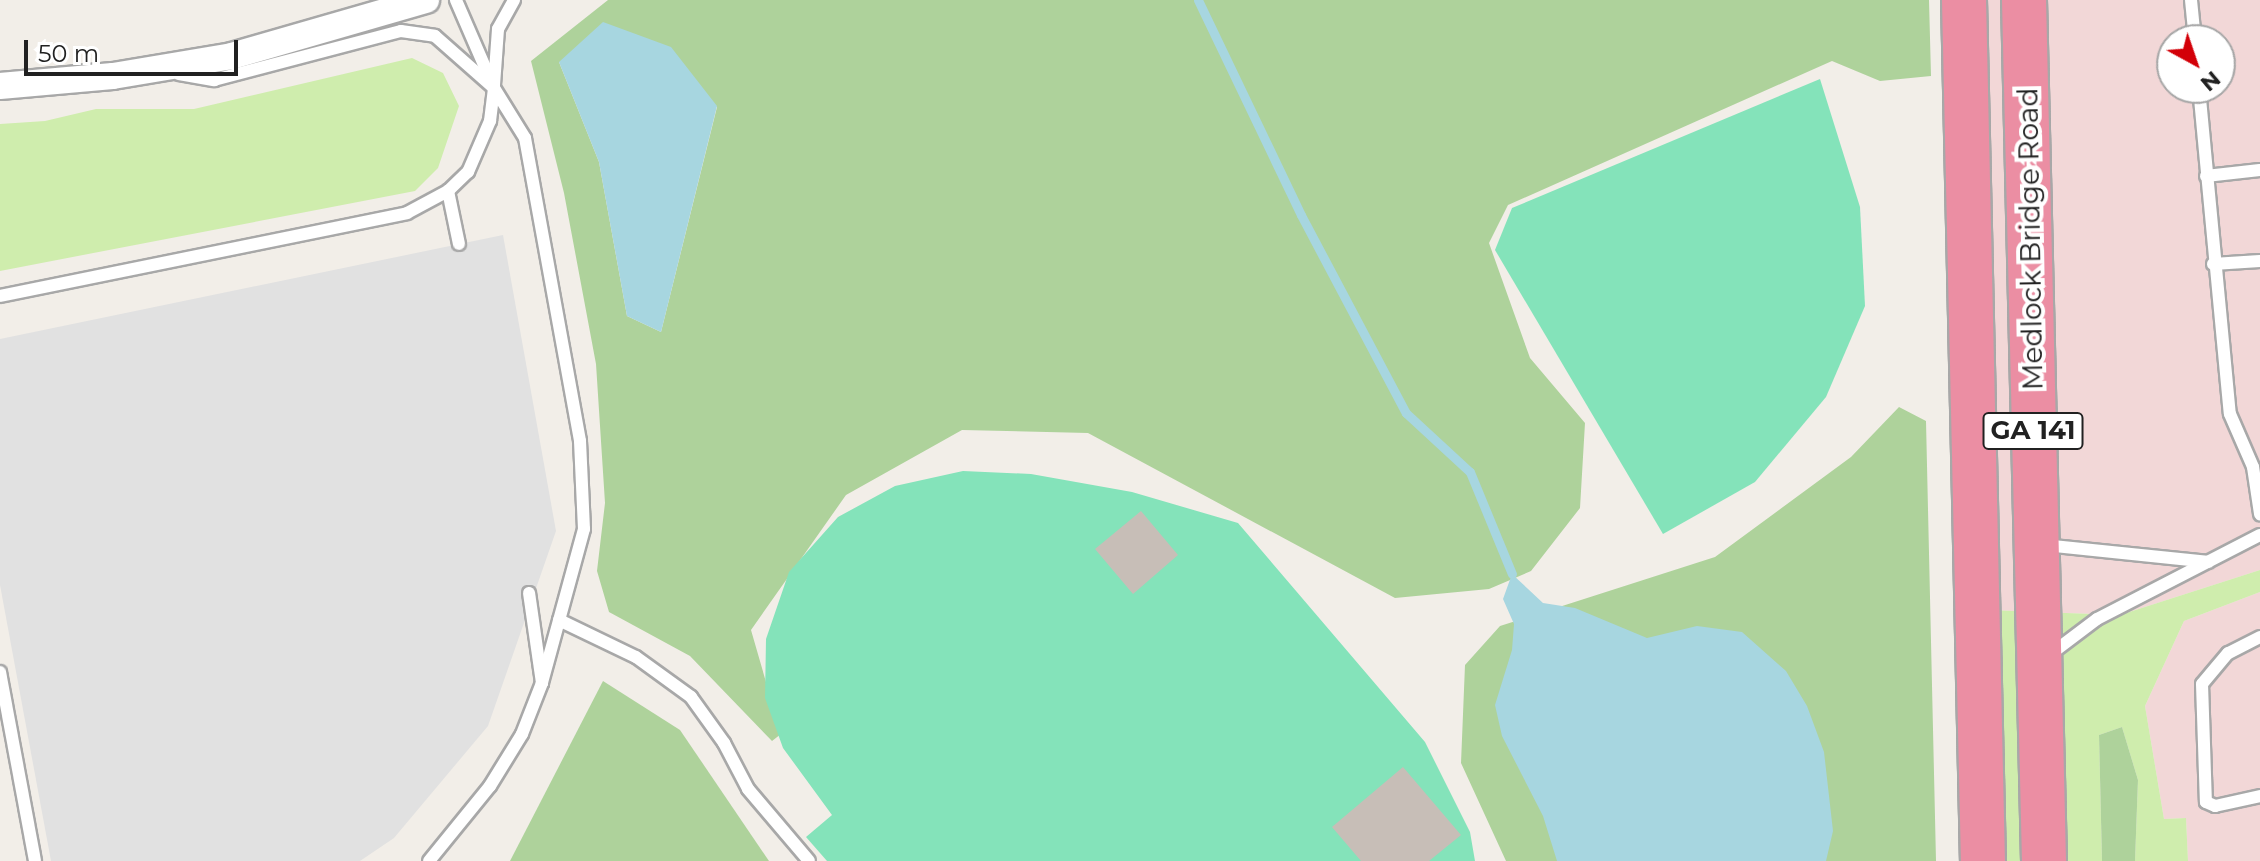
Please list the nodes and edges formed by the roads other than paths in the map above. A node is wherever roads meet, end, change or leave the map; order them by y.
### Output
1 (426, 0) edge
2 (456, 0) edge
3 (514, 0) edge
4 (1964, 0) edge
5 (2024, 0) edge
6 (2191, 0) edge
7 (2193, 24) edge
8 (153, 69) junction
9 (0, 86) edge
10 (494, 88) junction
11 (2200, 104) edge
12 (2260, 170) edge
13 (2206, 176) junction
14 (448, 191) junction
15 (459, 244) dead end
16 (2260, 261) edge
17 (2213, 264) junction
18 (0, 296) edge
19 (2260, 514) edge
20 (2260, 535) edge
21 (2036, 544) junction
22 (2208, 562) junction
23 (529, 593) dead end
24 (559, 620) junction
25 (2260, 638) edge
26 (2039, 663) junction
27 (0, 672) edge
28 (542, 683) junction
29 (2260, 796) edge
30 (35, 861) edge
31 (429, 861) edge
32 (809, 861) edge
33 (1983, 861) edge
34 (2044, 861) edge

1 - 8 street
2 - 10 lane
3 - 10 lane
4 - 33 highway, Medlock Bridge Road / GA 141
5 - 21 highway, Medlock Bridge Road / GA 141
6 - 7 lane
8 - 9 street
8 - 10 lane
10 - 14 lane
10 - 24 lane
11 - 13 lane
12 - 13 lane
13 - 17 lane
14 - 15 lane
14 - 18 lane
16 - 17 lane
17 - 19 lane
20 - 22 lane
21 - 22 lane
21 - 26 highway, Medlock Bridge Road / GA 141
22 - 26 lane
23 - 28 lane
24 - 28 lane
24 - 32 lane
25 - 29 lane
26 - 34 highway, Medlock Bridge Road / GA 141
27 - 30 lane
28 - 31 lane

